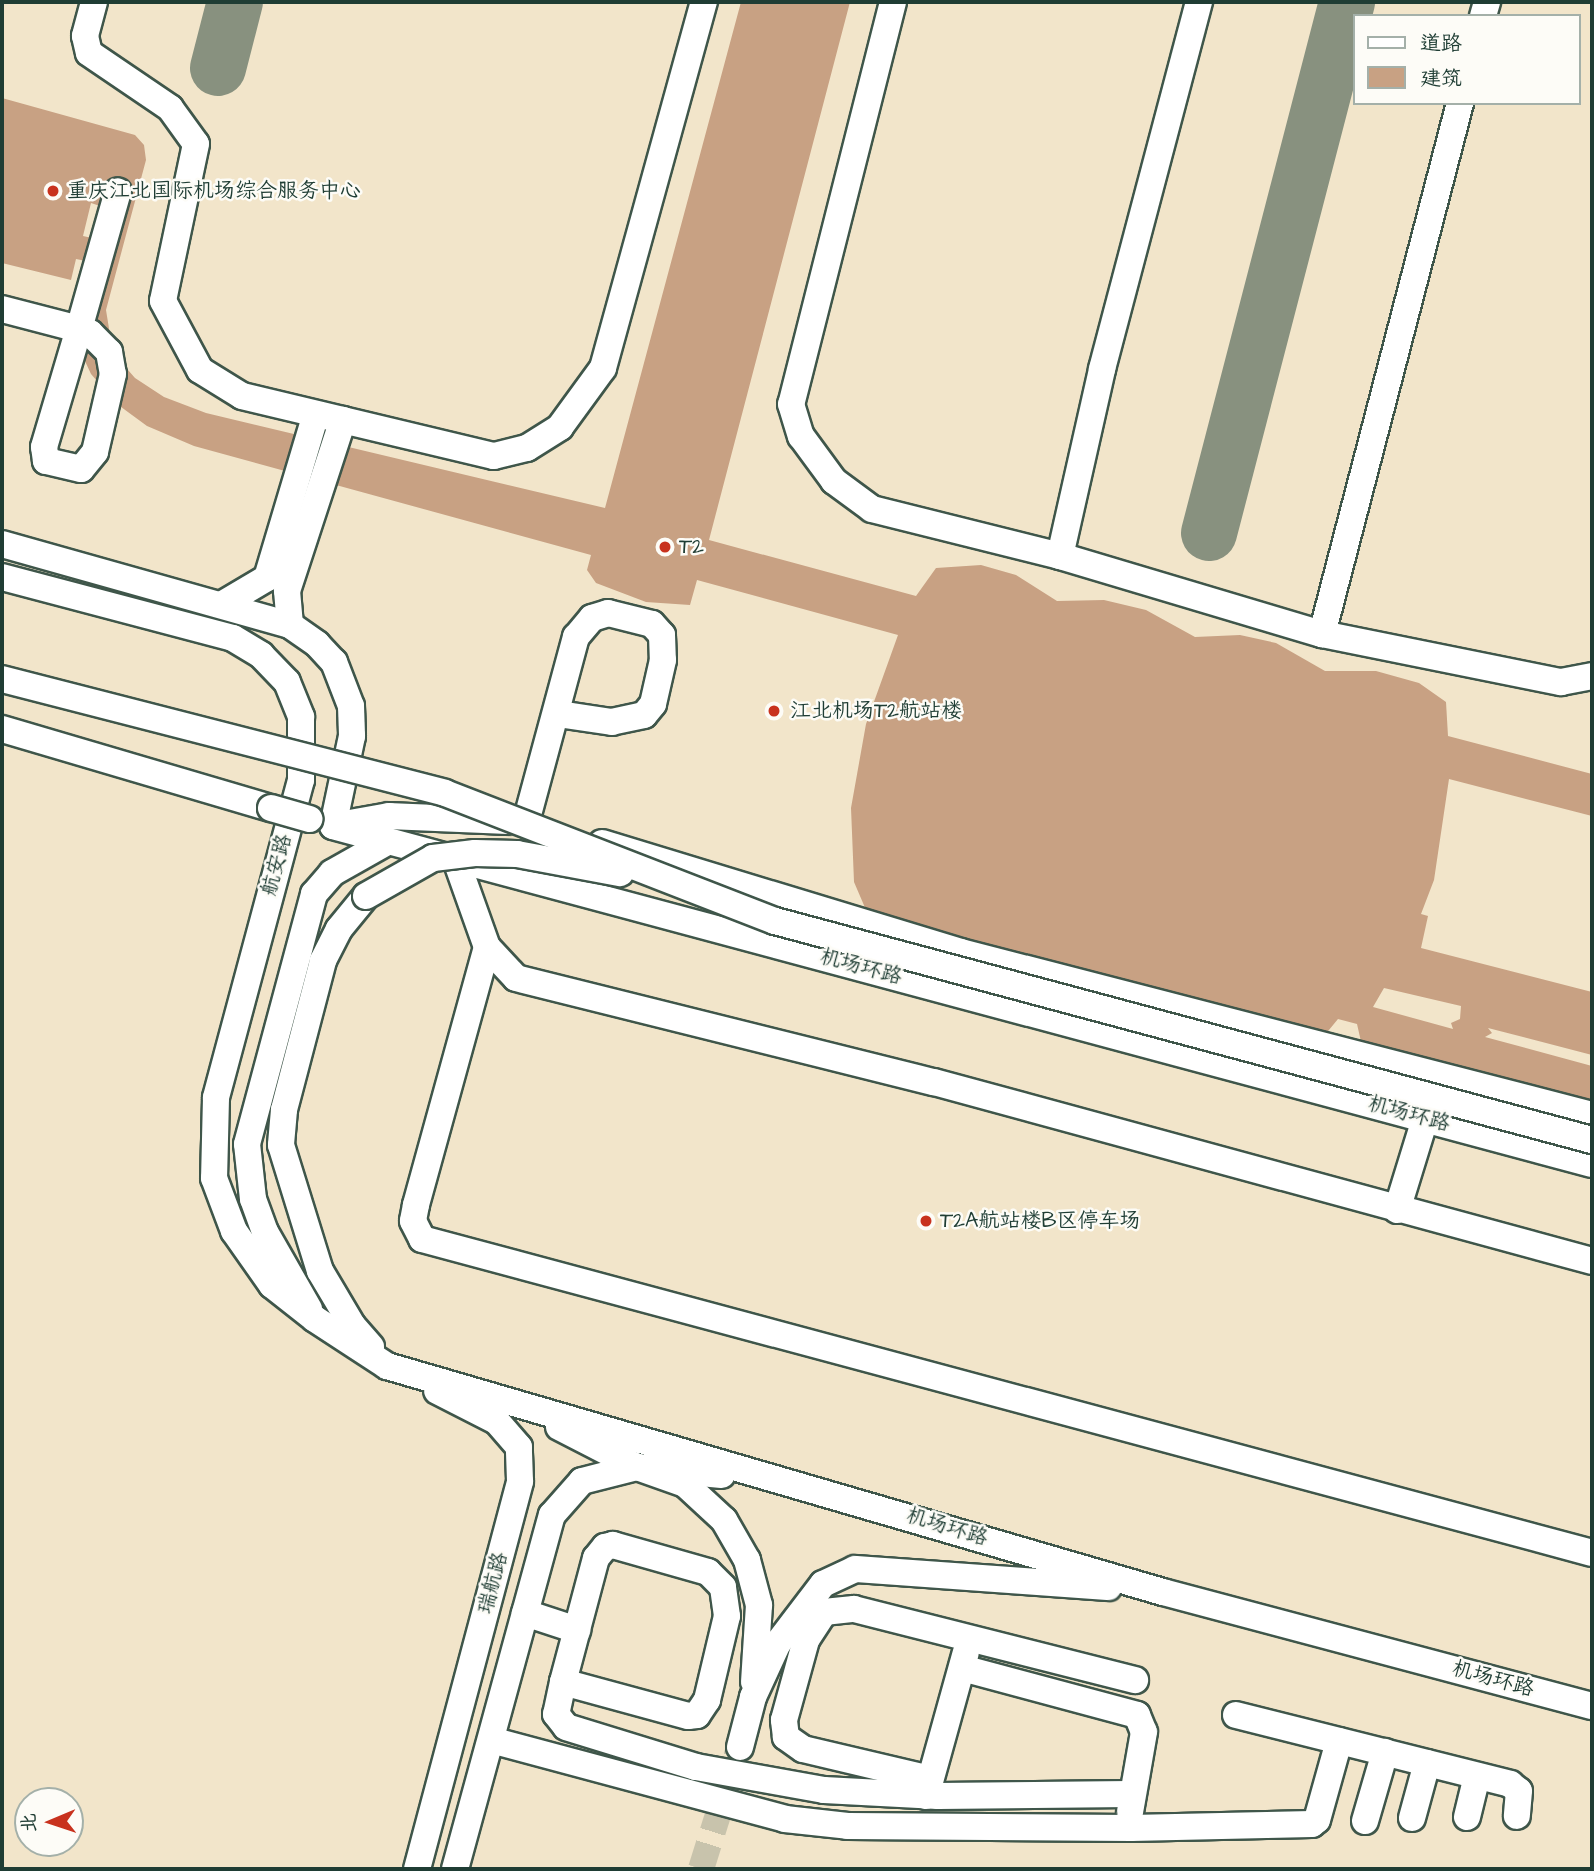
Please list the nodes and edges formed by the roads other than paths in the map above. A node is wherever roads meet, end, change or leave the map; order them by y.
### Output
1 (94, 2) edge
2 (704, 2) edge
3 (893, 2) edge
4 (1199, 2) edge
5 (1460, 105) edge
6 (118, 191) dead end
7 (2, 309) edge
8 (79, 329) junction
9 (316, 414) junction
10 (342, 420) junction
11 (2, 544) edge
12 (1060, 556) junction
13 (2, 577) edge
14 (223, 604) junction
15 (290, 625) junction
16 (1322, 634) junction
17 (1592, 676) edge
18 (2, 679) edge
19 (558, 714) junction
20 (2, 729) edge
21 (321, 822) junction
22 (526, 822) junction
23 (387, 842) junction
24 (456, 860) junction
25 (666, 881) junction
26 (487, 947) junction
27 (1592, 1115) edge
28 (1425, 1119) junction
29 (1592, 1140) edge
30 (1592, 1164) edge
31 (1397, 1210) junction
32 (1592, 1261) edge
33 (315, 1319) junction
34 (387, 1366) junction
35 (503, 1398) junction
36 (636, 1467) junction
37 (784, 1481) junction
38 (1592, 1553) edge
39 (1163, 1592) junction
40 (525, 1613) junction
41 (577, 1630) junction
42 (970, 1636) junction
43 (962, 1668) junction
44 (1135, 1680) dead end
45 (563, 1682) junction
46 (753, 1697) junction
47 (1592, 1706) edge
48 (1236, 1714) dead end
49 (491, 1740) junction
50 (1339, 1741) junction
51 (740, 1747) tunnel mouth
52 (1385, 1752) junction
53 (1427, 1763) junction
54 (1477, 1776) junction
55 (928, 1787) junction
56 (1130, 1794) junction
57 (1517, 1816) dead end
58 (1467, 1817) dead end
59 (1412, 1818) dead end
60 (1365, 1821) dead end
61 (1131, 1828) junction
62 (417, 1869) edge
63 (455, 1869) edge

1 - 9 street
2 - 10 street
3 - 12 street
4 - 12 street
5 - 16 street
6 - 8 street
7 - 8 street
8 - 8 street
9 - 10 street
9 - 14 street
10 - 15 street
11 - 14 street
12 - 16 street
13 - 33 street, 航安路
14 - 15 street
15 - 21 street
16 - 17 street
18 - 25 street, bridge
19 - 19 street
19 - 22 street
20 - 21 street, bridge
21 - 22 street, 机场环路
21 - 23 street, 机场环路
22 - 27 street, 机场环路
23 - 24 street, 机场环路
23 - 33 street
24 - 26 street
24 - 28 street, 机场环路
25 - 29 street, 机场环路, bridge
25 - 34 street, bridge
26 - 31 street
26 - 38 street
28 - 30 street, 机场环路
28 - 31 street
31 - 32 street
33 - 34 street, 机场环路
34 - 35 street, 机场环路
34 - 62 street, 瑞航路
35 - 36 street
35 - 37 street, 机场环路
36 - 37 street
36 - 40 street, 瑞航路
36 - 46 street
37 - 39 street, 机场环路
39 - 46 street
39 - 47 street, 机场环路
40 - 41 street
40 - 49 street, 瑞航路
41 - 45 street
41 - 45 street
42 - 43 street
42 - 44 street
42 - 55 street
43 - 55 street
43 - 56 street
45 - 55 street
46 - 51 street
48 - 50 street
49 - 61 street
49 - 63 street, 瑞航路
50 - 52 street
50 - 61 street
52 - 53 street
52 - 60 street
53 - 54 street
53 - 59 street
54 - 57 street
54 - 58 street
55 - 56 street
56 - 61 street

